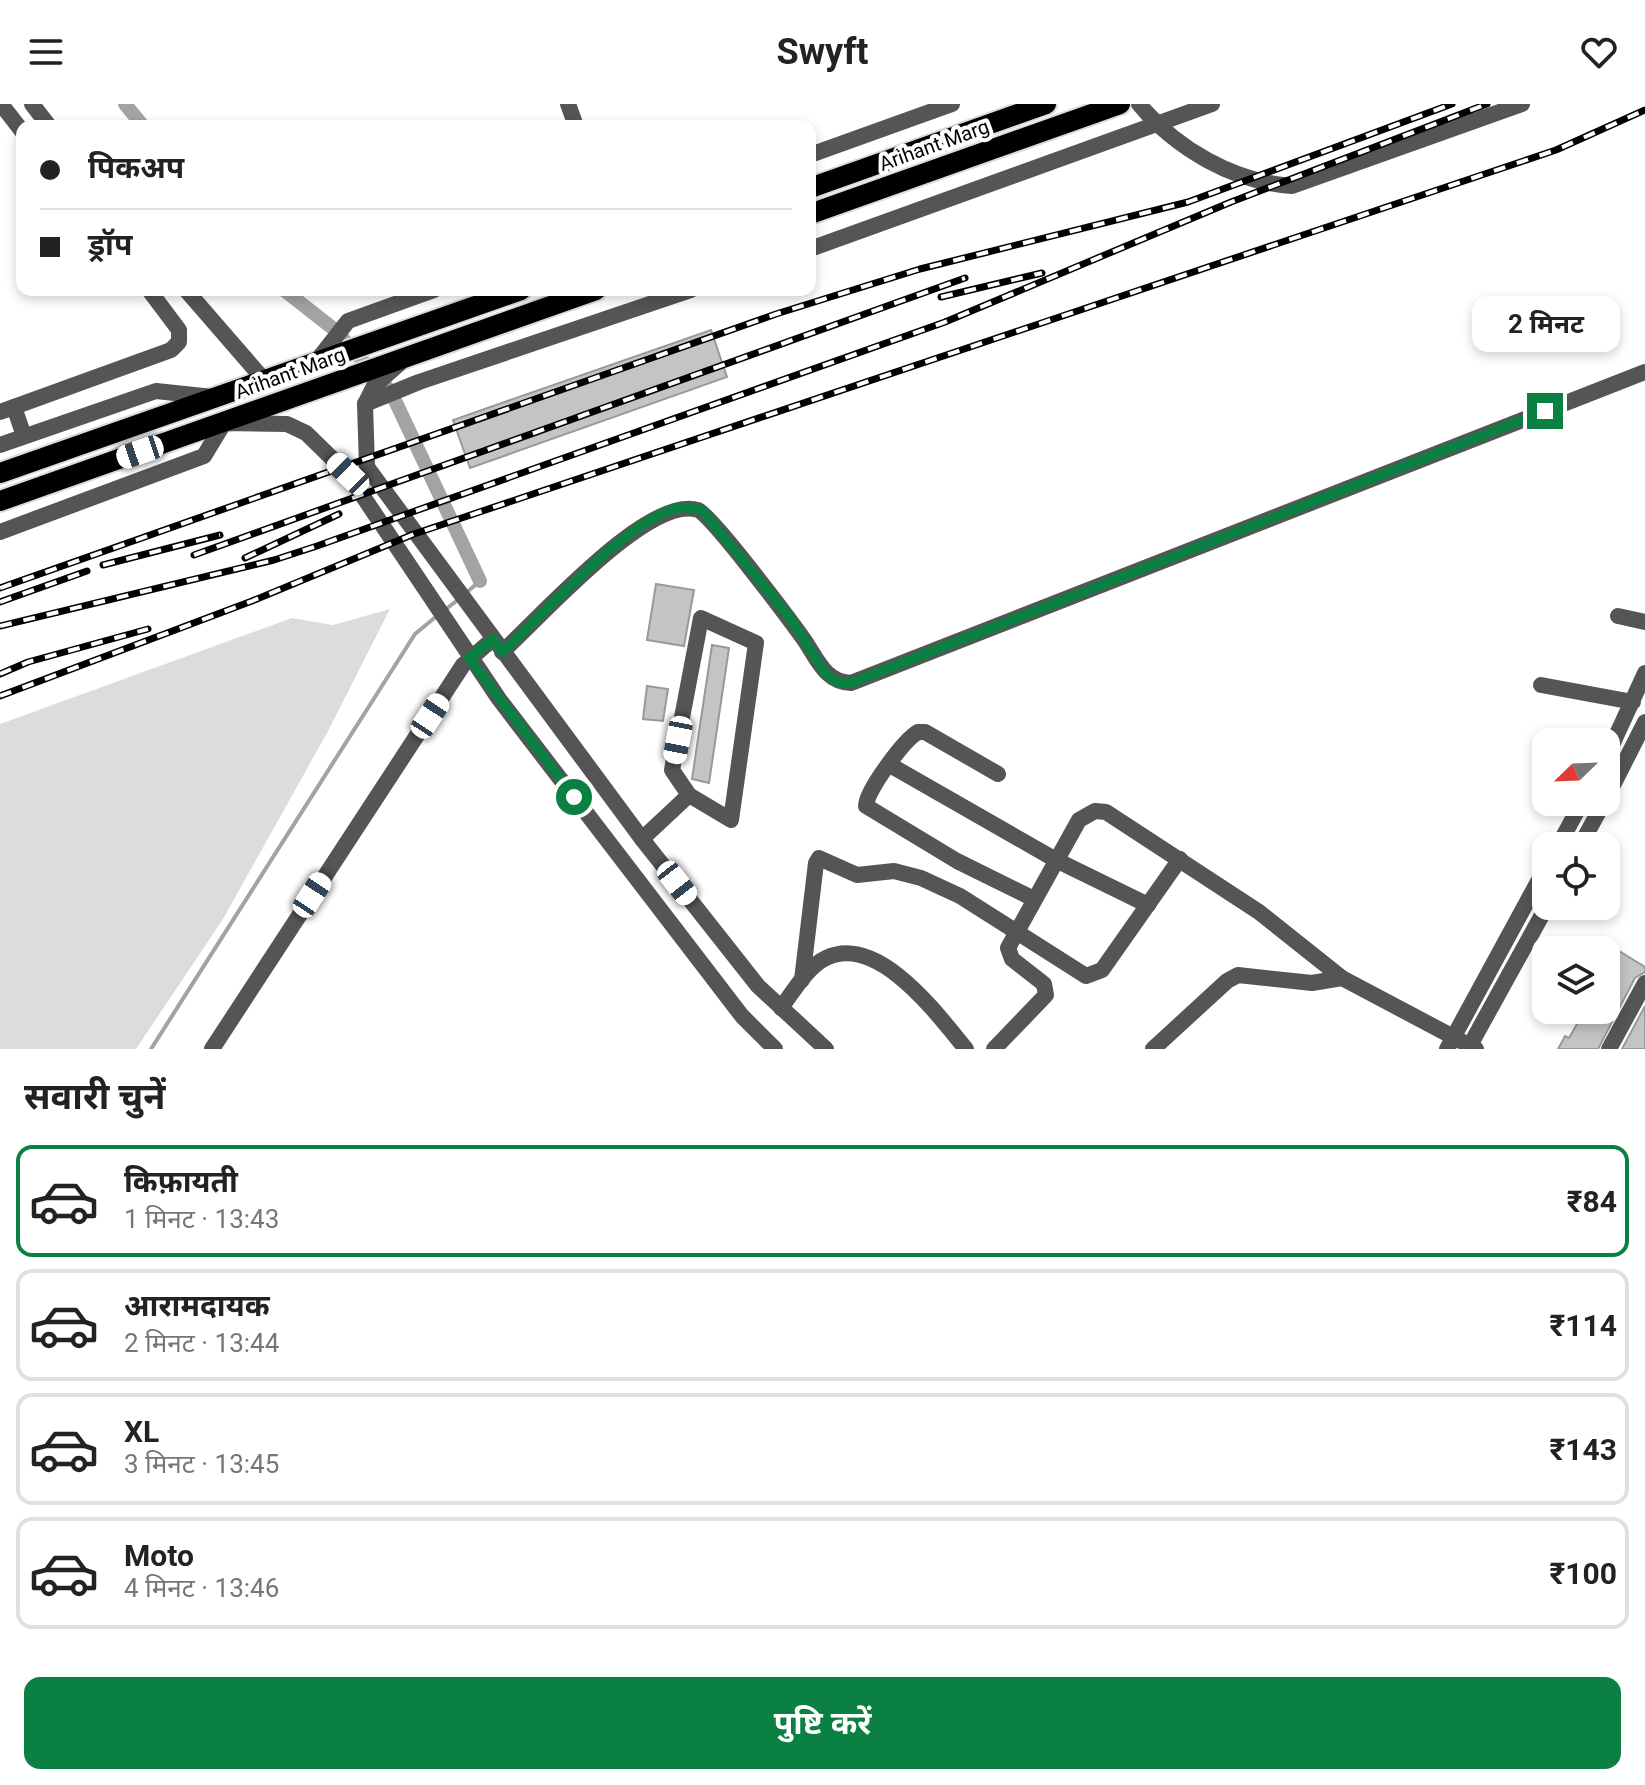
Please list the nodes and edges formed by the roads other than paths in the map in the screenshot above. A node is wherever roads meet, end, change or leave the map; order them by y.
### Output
1 (1, 104) edge
2 (32, 104) edge
3 (952, 104) edge
4 (1046, 104) edge
5 (1120, 104) edge
6 (1139, 104) edge
7 (1212, 104) edge
8 (1522, 104) edge
9 (44, 120) edge
10 (16, 123) edge
11 (1156, 125) junction
12 (816, 153) edge
13 (816, 186) edge
14 (816, 191) edge
15 (820, 211) edge
16 (816, 247) edge
17 (154, 296) edge
18 (191, 296) edge
19 (417, 296) edge
20 (504, 296) edge
21 (579, 296) edge
22 (673, 296) edge
23 (320, 359) junction
24 (402, 359) junction
25 (1645, 372) edge
26 (264, 380) junction
27 (216, 397) junction
28 (371, 401) junction
29 (7, 409) edge
30 (224, 423) junction
31 (24, 436) junction
32 (0, 445) edge
33 (0, 473) edge
34 (0, 501) edge
35 (0, 532) edge
36 (1618, 616) dead end
37 (1645, 622) edge
38 (497, 645) junction
39 (469, 658) junction
40 (1645, 673) edge
41 (1541, 685) dead end
42 (1633, 702) junction
43 (1645, 722) edge
44 (1620, 731) edge
45 (1620, 734) edge
46 (1641, 744) edge
47 (890, 765) junction
48 (998, 774) dead end
49 (1620, 777) edge
50 (689, 795) junction
51 (642, 839) junction
52 (1180, 859) junction
53 (1056, 860) junction
54 (1532, 893) edge
55 (1034, 899) junction
56 (1148, 905) junction
57 (1540, 920) edge
58 (1017, 931) junction
59 (1342, 978) junction
60 (802, 980) junction
61 (1645, 983) edge
62 (781, 1008) junction
63 (1450, 1043) edge
64 (1471, 1048) edge
65 (212, 1049) edge
66 (775, 1049) edge
67 (826, 1049) edge
68 (966, 1049) edge
69 (994, 1049) edge
70 (1153, 1049) edge
71 (1609, 1049) edge

1 - 10 street
2 - 9 street
3 - 12 street
4 - 13 main road, Arihant Marg
5 - 15 main road, Arihant Marg
6 - 11 street
7 - 11 street
8 - 11 street
11 - 16 street
14 - 15 main road
17 - 29 street
18 - 26 street
19 - 23 street
20 - 23 main road, Arihant Marg
21 - 24 main road, Arihant Marg
22 - 28 street
23 - 26 main road, Arihant Marg
24 - 28 street
24 - 30 main road, Arihant Marg
25 - 38 street
26 - 27 main road, Arihant Marg
27 - 31 street
27 - 33 main road, Arihant Marg
28 - 38 street
29 - 31 street
30 - 34 main road, Arihant Marg
30 - 35 street
30 - 39 street
31 - 32 street
36 - 37 street
38 - 39 street
38 - 51 street
39 - 65 street
39 - 66 street
40 - 42 street
41 - 42 street
42 - 44 street
43 - 46 street
45 - 46 street
46 - 49 street
47 - 48 street
47 - 53 street
47 - 55 street
50 - 50 street
50 - 51 street
51 - 62 street
52 - 53 street
52 - 56 street
52 - 59 street
53 - 55 street
53 - 56 street
54 - 63 street
55 - 58 street
56 - 58 street
57 - 64 street
58 - 60 street
58 - 69 street
59 - 63 street
59 - 70 street
60 - 62 street
60 - 68 street
61 - 71 street
62 - 67 street
63 - 64 street

